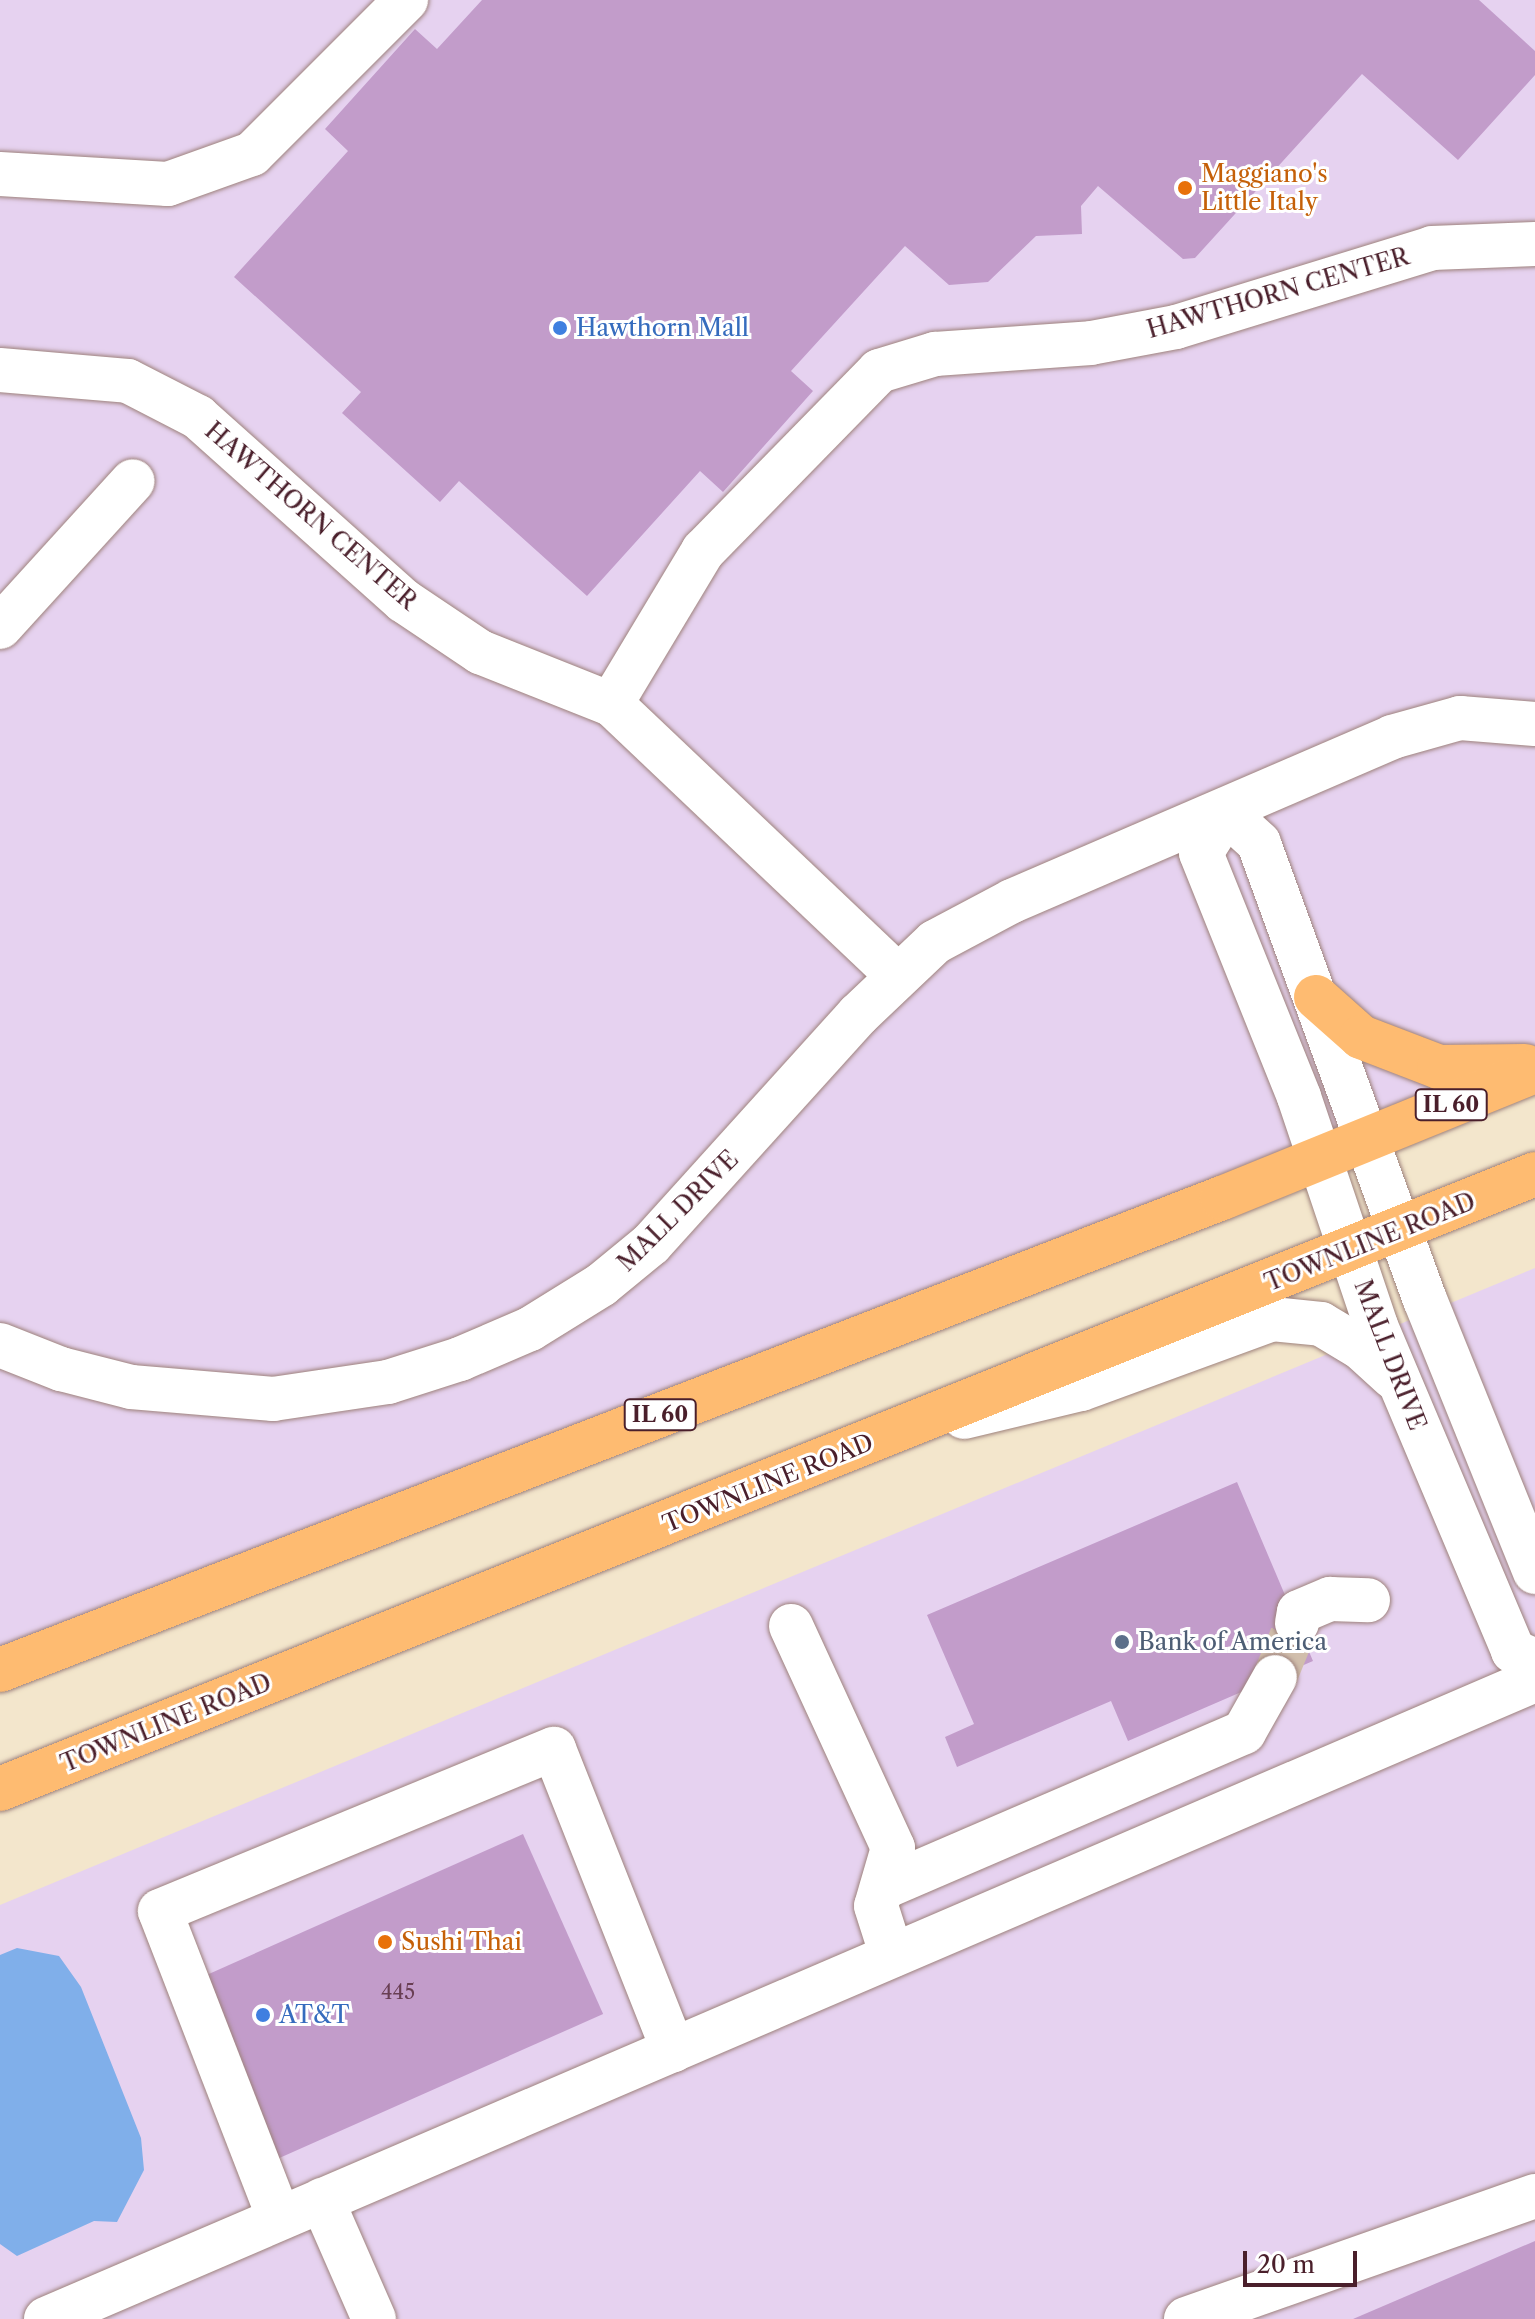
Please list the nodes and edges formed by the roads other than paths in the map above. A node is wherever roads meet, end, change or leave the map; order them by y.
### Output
1 (406, 0) edge
2 (0, 174) edge
3 (1535, 244) edge
4 (0, 370) edge
5 (133, 481) dead end
6 (0, 627) edge
7 (611, 704) junction
8 (1535, 724) edge
9 (1226, 813) junction
10 (897, 975) junction
11 (1316, 997) junction
12 (1535, 1068) edge
13 (1367, 1139) junction
14 (1320, 1159) junction
15 (1535, 1174) edge
16 (1400, 1230) junction
17 (1350, 1250) junction
18 (0, 1345) edge
19 (1399, 1382) junction
20 (884, 1437) junction
21 (1535, 1572) edge
22 (1368, 1600) dead end
23 (1297, 1623) tunnel mouth
24 (791, 1626) dead end
25 (1535, 1661) edge
26 (0, 1670) edge
27 (1275, 1677) tunnel mouth
28 (1535, 1680) edge
29 (0, 1789) edge
30 (882, 1888) junction
31 (892, 1956) junction
32 (673, 2050) junction
33 (1535, 2196) edge
34 (322, 2200) junction
35 (279, 2218) junction
36 (46, 2319) edge
37 (374, 2319) edge
38 (1186, 2319) edge

1 - 2 street
3 - 7 street, HAWTHORN CENTER
4 - 7 street, HAWTHORN CENTER
5 - 6 street
7 - 10 street, HAWTHORN CENTER
8 - 9 street, MALL DRIVE
9 - 10 street, MALL DRIVE
9 - 11 street
9 - 14 street, MALL DRIVE
10 - 18 street, MALL DRIVE
11 - 12 main road
11 - 13 street
12 - 13 main road, IL 60
13 - 14 main road, IL 60
13 - 16 street
14 - 17 street, MALL DRIVE
14 - 26 main road, IL 60
15 - 16 main road, TOWNLINE ROAD
16 - 17 main road, TOWNLINE ROAD
16 - 21 street
17 - 19 street, MALL DRIVE
17 - 20 main road, TOWNLINE ROAD
19 - 20 street
19 - 25 street, MALL DRIVE
20 - 29 main road, TOWNLINE ROAD
22 - 23 street
24 - 30 street
27 - 30 street
28 - 31 street
30 - 31 street
31 - 32 street
32 - 34 street
32 - 35 street
33 - 38 street
34 - 35 street
34 - 37 street
35 - 36 street

